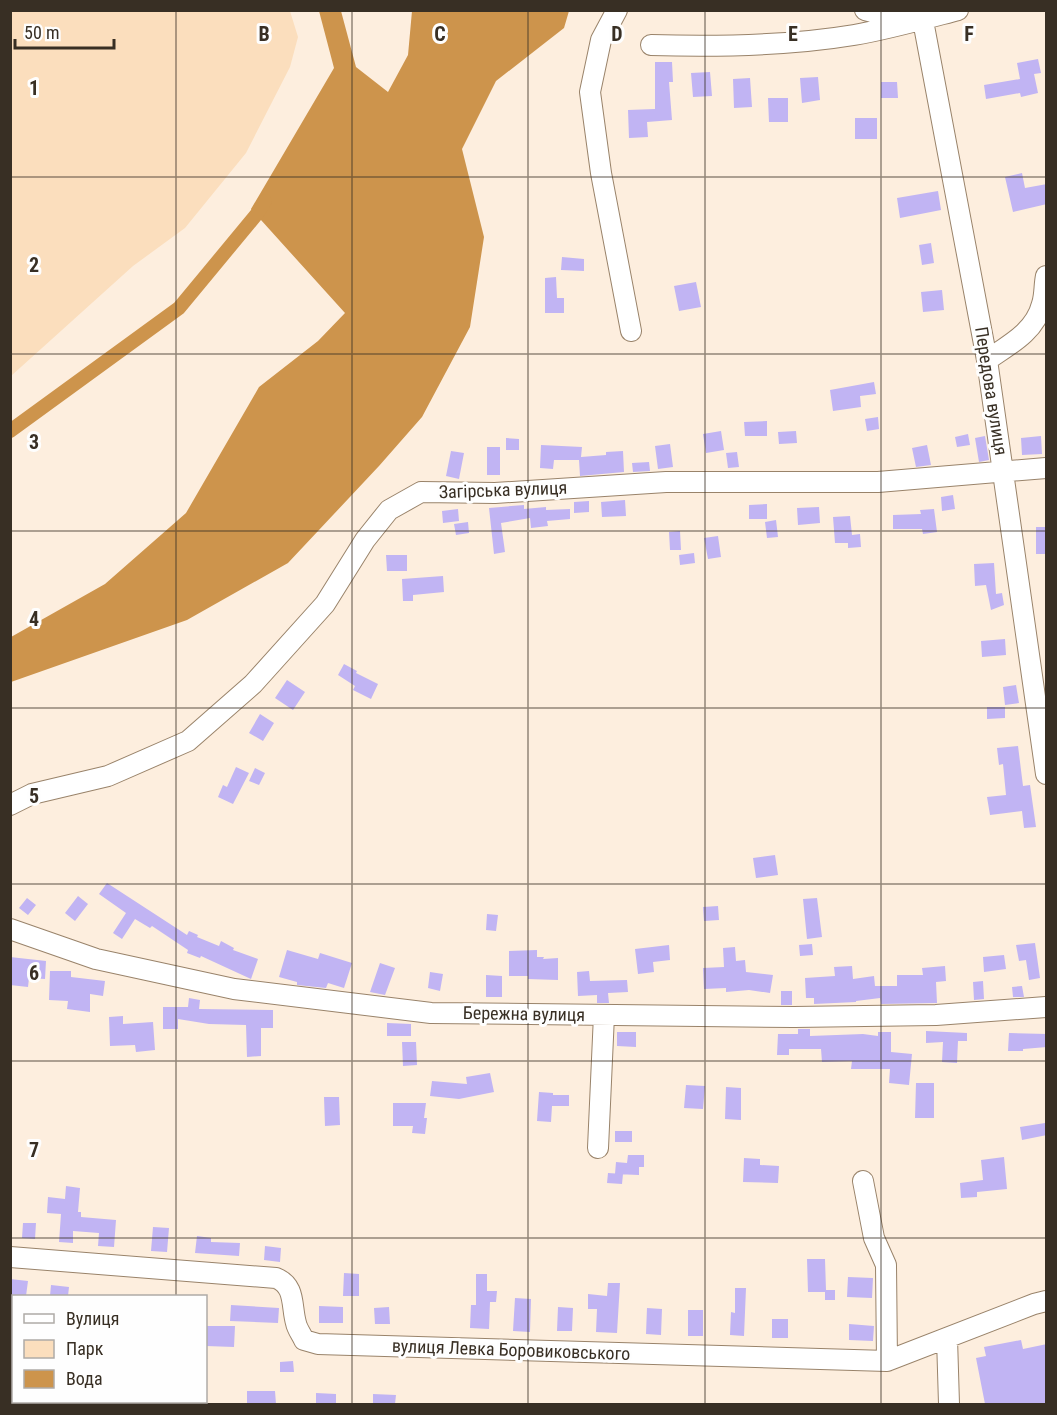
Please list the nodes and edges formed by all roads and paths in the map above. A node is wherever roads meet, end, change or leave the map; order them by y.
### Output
1 (617, 10) edge
2 (865, 10) edge
3 (958, 10) edge
4 (918, 17) edge
5 (651, 45) dead end
6 (1047, 276) edge
7 (631, 331) dead end
8 (987, 360) junction
9 (1047, 468) edge
10 (1004, 471) junction
11 (1047, 774) edge
12 (10, 805) edge
13 (10, 929) edge
14 (1047, 1007) edge
15 (604, 1015) junction
16 (598, 1148) dead end
17 (863, 1181) dead end
18 (10, 1257) edge
19 (1047, 1301) edge
20 (947, 1338) junction
21 (887, 1361) junction
22 (949, 1404) edge

1 - 7 street
2 - 4 street
3 - 4 street
4 - 5 street
4 - 8 street, Передова вулиця
6 - 8 street
8 - 10 street, Передова вулиця
9 - 10 street, Загірська вулиця
10 - 11 street, Передова вулиця
10 - 12 street, Загірська вулиця
13 - 15 street, Бережна вулиця
14 - 15 street, Бережна вулиця
15 - 16 street
17 - 21 street
18 - 21 street, вулиця Левка Боровиковського
19 - 20 street, вулиця Левка Боровиковського
20 - 21 street, вулиця Левка Боровиковського
20 - 22 street

